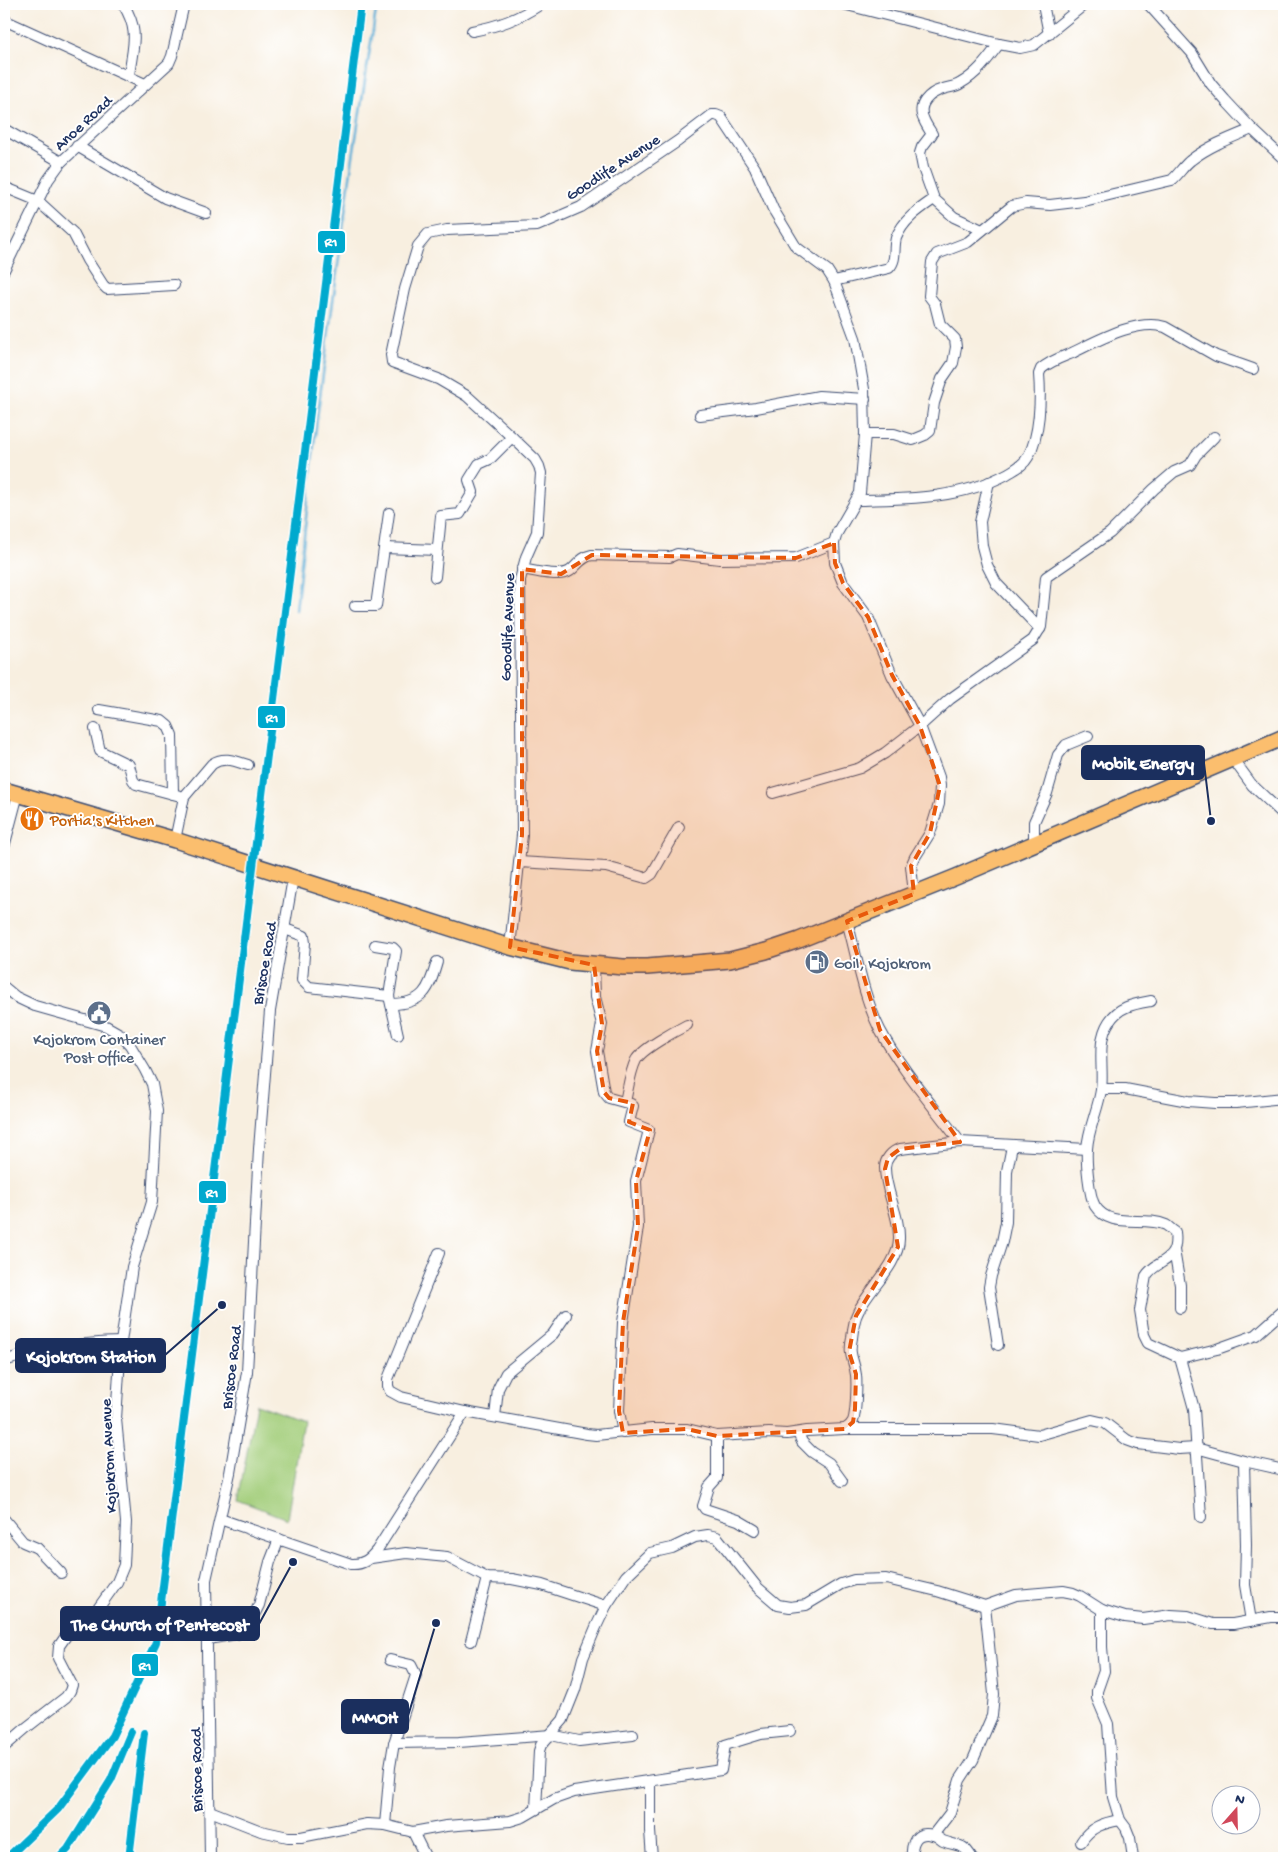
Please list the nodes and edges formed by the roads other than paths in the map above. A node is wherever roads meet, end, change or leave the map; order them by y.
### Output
1 (123, 4) edge
2 (184, 4) edge
3 (542, 4) edge
4 (843, 4) edge
5 (1043, 4) edge
6 (1085, 4) edge
7 (1148, 4) edge
8 (4, 20) edge
9 (472, 31) dead end
10 (1049, 34) junction
11 (999, 44) junction
12 (129, 75) junction
13 (145, 84) junction
14 (4, 129) edge
15 (1252, 130) junction
16 (77, 146) junction
17 (1284, 159) edge
18 (61, 162) junction
19 (4, 187) edge
20 (934, 199) junction
21 (38, 201) junction
22 (206, 213) dead end
23 (982, 230) junction
24 (4, 270) edge
25 (834, 281) junction
26 (174, 285) dead end
27 (1253, 369) dead end
28 (865, 399) junction
29 (700, 414) dead end
30 (865, 434) junction
31 (512, 436) junction
32 (1214, 437) dead end
33 (989, 482) junction
34 (857, 500) junction
35 (389, 513) dead end
36 (834, 543) junction
37 (385, 548) junction
38 (437, 550) junction
39 (522, 569) junction
40 (435, 577) dead end
41 (356, 606) dead end
42 (1040, 629) junction
43 (99, 710) dead end
44 (920, 726) junction
45 (95, 729) dead end
46 (1088, 736) dead end
47 (1284, 737) edge
48 (1233, 759) junction
49 (248, 765) dead end
50 (11, 792) edge
51 (773, 793) dead end
52 (173, 794) junction
53 (184, 797) junction
54 (1284, 815) edge
55 (679, 827) dead end
56 (175, 840) junction
57 (1034, 842) junction
58 (4, 847) edge
59 (519, 862) junction
60 (293, 878) junction
61 (914, 894) junction
62 (847, 921) junction
63 (285, 928) junction
64 (375, 945) dead end
65 (510, 947) junction
66 (437, 962) dead end
67 (594, 965) junction
68 (4, 988) edge
69 (390, 1000) junction
70 (1152, 1001) dead end
71 (687, 1025) dead end
72 (398, 1034) dead end
73 (1101, 1089) junction
74 (1284, 1098) edge
75 (625, 1102) junction
76 (960, 1142) junction
77 (1012, 1146) junction
78 (1087, 1149) junction
79 (1174, 1250) junction
80 (439, 1253) dead end
81 (1180, 1308) dead end
82 (1284, 1310) edge
83 (566, 1315) dead end
84 (121, 1342) junction
85 (998, 1345) dead end
86 (1180, 1358) junction
87 (4, 1361) edge
88 (465, 1412) junction
89 (495, 1417) junction
90 (845, 1429) junction
91 (623, 1433) junction
92 (798, 1433) junction
93 (717, 1436) junction
94 (1196, 1448) junction
95 (1244, 1461) junction
96 (1284, 1470) edge
97 (842, 1481) dead end
98 (1201, 1517) dead end
99 (4, 1519) edge
100 (220, 1519) junction
101 (756, 1530) dead end
102 (279, 1539) junction
103 (371, 1558) junction
104 (61, 1573) dead end
105 (487, 1578) junction
106 (606, 1606) junction
107 (985, 1606) junction
108 (1102, 1610) junction
109 (1284, 1617) edge
110 (1251, 1621) junction
111 (208, 1639) junction
112 (471, 1641) dead end
113 (390, 1660) dead end
114 (790, 1730) dead end
115 (551, 1735) junction
116 (633, 1735) dead end
117 (394, 1743) junction
118 (4, 1748) edge
119 (650, 1782) junction
120 (536, 1809) junction
121 (210, 1811) junction
122 (1120, 1820) junction
123 (385, 1825) junction
124 (413, 1832) junction
125 (933, 1835) junction
126 (1081, 1842) dead end
127 (210, 1858) edge
128 (426, 1858) edge
129 (652, 1858) edge
130 (912, 1858) edge
131 (972, 1858) edge
132 (1133, 1858) edge

1 - 12 street
2 - 13 street, Anoe Road
3 - 9 street
4 - 11 street
5 - 10 street
6 - 10 street
7 - 15 street
8 - 12 street
10 - 11 street
11 - 20 street
12 - 13 street
13 - 16 street, Anoe Road
14 - 18 street
15 - 17 street
15 - 23 street
16 - 18 street, Anoe Road
16 - 22 street
18 - 21 street, Anoe Road
19 - 21 street
20 - 23 street
20 - 25 street
21 - 24 street, Anoe Road
21 - 26 street
23 - 30 street
25 - 28 street, Goodlife Avenue
25 - 31 street, Goodlife Avenue
27 - 33 street
28 - 29 street
28 - 30 street, Goodlife Avenue
30 - 34 street, Goodlife Avenue
31 - 38 street
31 - 39 street, Goodlife Avenue
32 - 42 street
33 - 34 street
33 - 42 street
34 - 36 street, Goodlife Avenue
35 - 37 street
36 - 39 street
36 - 44 street
37 - 38 street
37 - 41 street
38 - 40 street
39 - 59 street, Goodlife Avenue
42 - 44 street
43 - 52 street
44 - 51 street
44 - 61 street
45 - 52 street
46 - 57 street
47 - 48 highway
48 - 54 street
48 - 57 highway
49 - 53 street
50 - 56 highway
50 - 58 street
52 - 53 street
53 - 56 street
55 - 59 street
56 - 60 highway
57 - 61 highway
59 - 65 street, Goodlife Avenue
60 - 63 street, Briscoe Road
60 - 65 highway
61 - 62 highway
62 - 67 highway
62 - 76 street
63 - 69 street
63 - 100 street, Briscoe Road
64 - 69 street
65 - 67 highway
66 - 69 street
67 - 75 street
68 - 84 street, Kojokrom Avenue
69 - 72 street
70 - 73 street
71 - 75 street
73 - 74 street
73 - 78 street
75 - 91 street
76 - 77 street
76 - 90 street
77 - 78 street
77 - 85 street
78 - 79 street
79 - 81 street
79 - 86 street
80 - 88 street
82 - 86 street
83 - 89 street
84 - 87 street
84 - 118 street, Kojokrom Avenue
86 - 94 street
88 - 89 street
88 - 103 street
89 - 91 street
90 - 92 street
90 - 94 street
91 - 93 street
92 - 93 street
92 - 97 street
93 - 101 street
94 - 95 street
94 - 98 street
95 - 96 street
95 - 110 street
99 - 104 street
100 - 102 street
100 - 111 street, Briscoe Road
102 - 103 street
102 - 111 street
103 - 105 street
105 - 106 street
105 - 112 street
106 - 107 street
106 - 115 street
107 - 108 street
107 - 125 street
108 - 110 street
108 - 122 street
109 - 110 street
111 - 121 street, Briscoe Road
113 - 117 street
114 - 119 street
115 - 116 street
115 - 117 street
115 - 120 street
117 - 123 street
119 - 120 street
119 - 129 street
120 - 124 street
121 - 123 street
121 - 127 street, Briscoe Road
122 - 126 street
122 - 132 street
123 - 124 street
124 - 128 street
125 - 130 street
125 - 131 street

